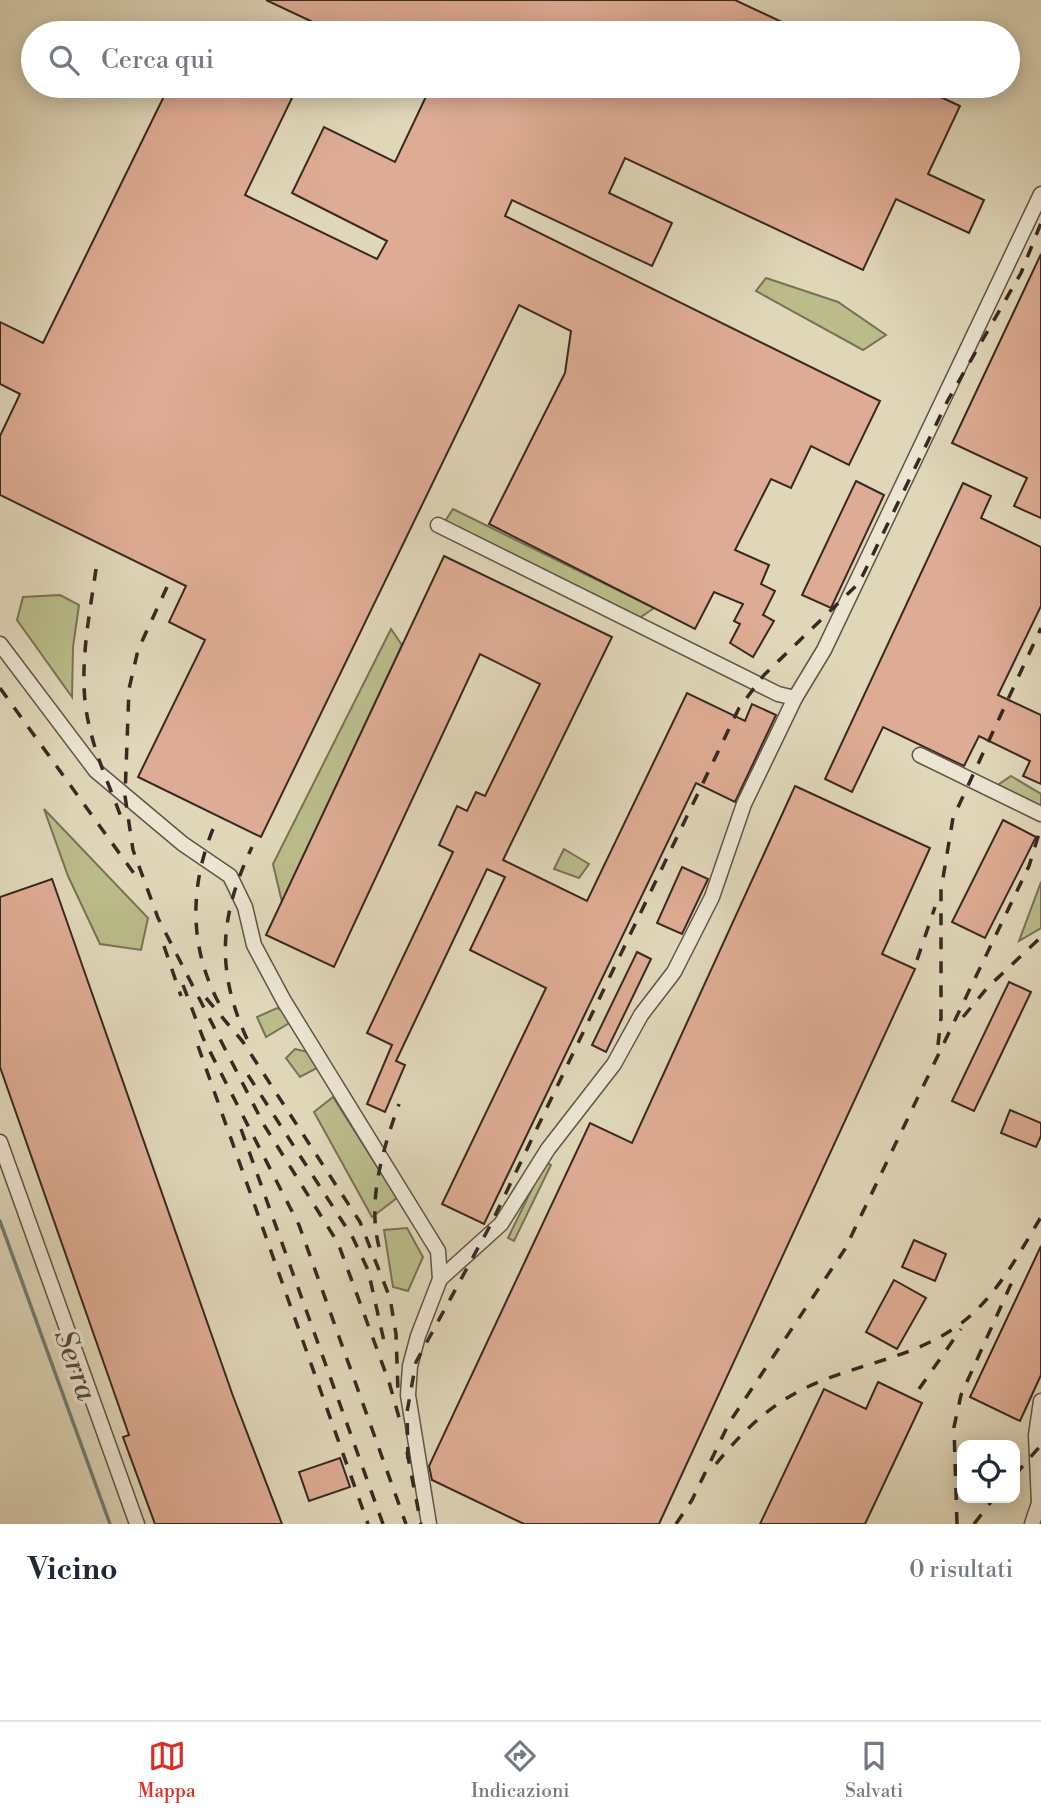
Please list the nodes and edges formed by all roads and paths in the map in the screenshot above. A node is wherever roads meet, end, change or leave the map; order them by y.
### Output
1 (1041, 194) edge
2 (438, 525) dead end
3 (0, 644) edge
4 (795, 698) junction
5 (920, 755) dead end
6 (1041, 814) edge
7 (0, 1142) edge
8 (440, 1279) junction
9 (1041, 1401) edge
10 (1040, 1501) edge
11 (137, 1524) edge
12 (429, 1524) edge
13 (1032, 1524) edge

1 - 4 street
2 - 4 street
3 - 8 street
4 - 8 street
5 - 6 street
7 - 11 street
8 - 12 street
9 - 10 street
10 - 13 street

